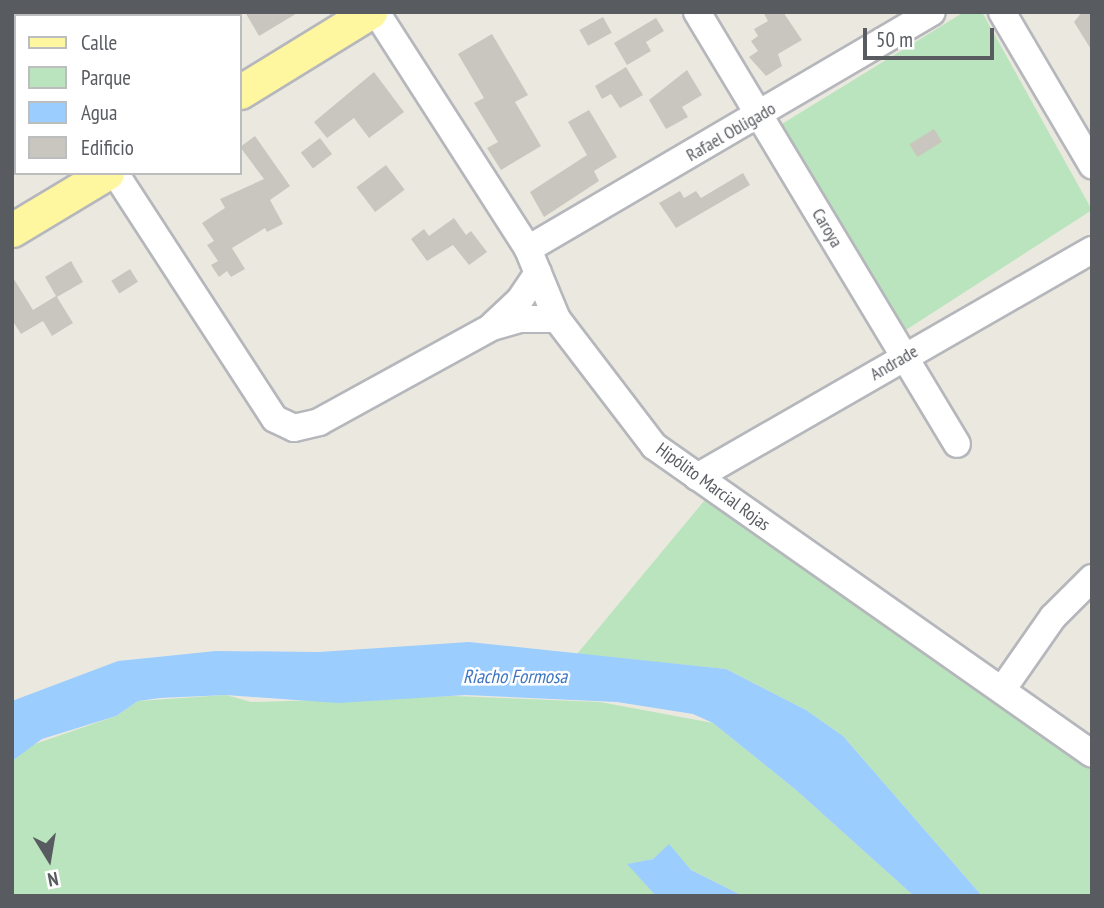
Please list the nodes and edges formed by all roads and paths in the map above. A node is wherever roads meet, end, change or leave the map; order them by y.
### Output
1 (370, 12) edge
2 (376, 12) edge
3 (697, 12) edge
4 (932, 12) edge
5 (1002, 12) edge
6 (242, 91) edge
7 (759, 116) junction
8 (1092, 165) edge
9 (104, 175) edge
10 (116, 175) edge
11 (12, 230) edge
12 (1092, 250) edge
13 (533, 261) junction
14 (557, 319) junction
15 (492, 327) junction
16 (905, 357) junction
17 (957, 444) dead end
18 (697, 477) junction
19 (1092, 578) edge
20 (1002, 690) junction
21 (1092, 754) edge

1 - 6 main road
2 - 13 street, Hipólito Marcial Rojas
3 - 7 street, Caroya
4 - 7 street, Rafael Obligado
5 - 8 street
7 - 13 street, Rafael Obligado
7 - 16 street, Caroya
9 - 11 main road
10 - 15 street
12 - 16 street, Andrade
13 - 14 street, Hipólito Marcial Rojas
13 - 15 street
14 - 15 street
14 - 18 street, Hipólito Marcial Rojas
16 - 17 street, Caroya
16 - 18 street, Andrade
18 - 20 street, Hipólito Marcial Rojas
19 - 20 street
20 - 21 street, Hipólito Marcial Rojas

